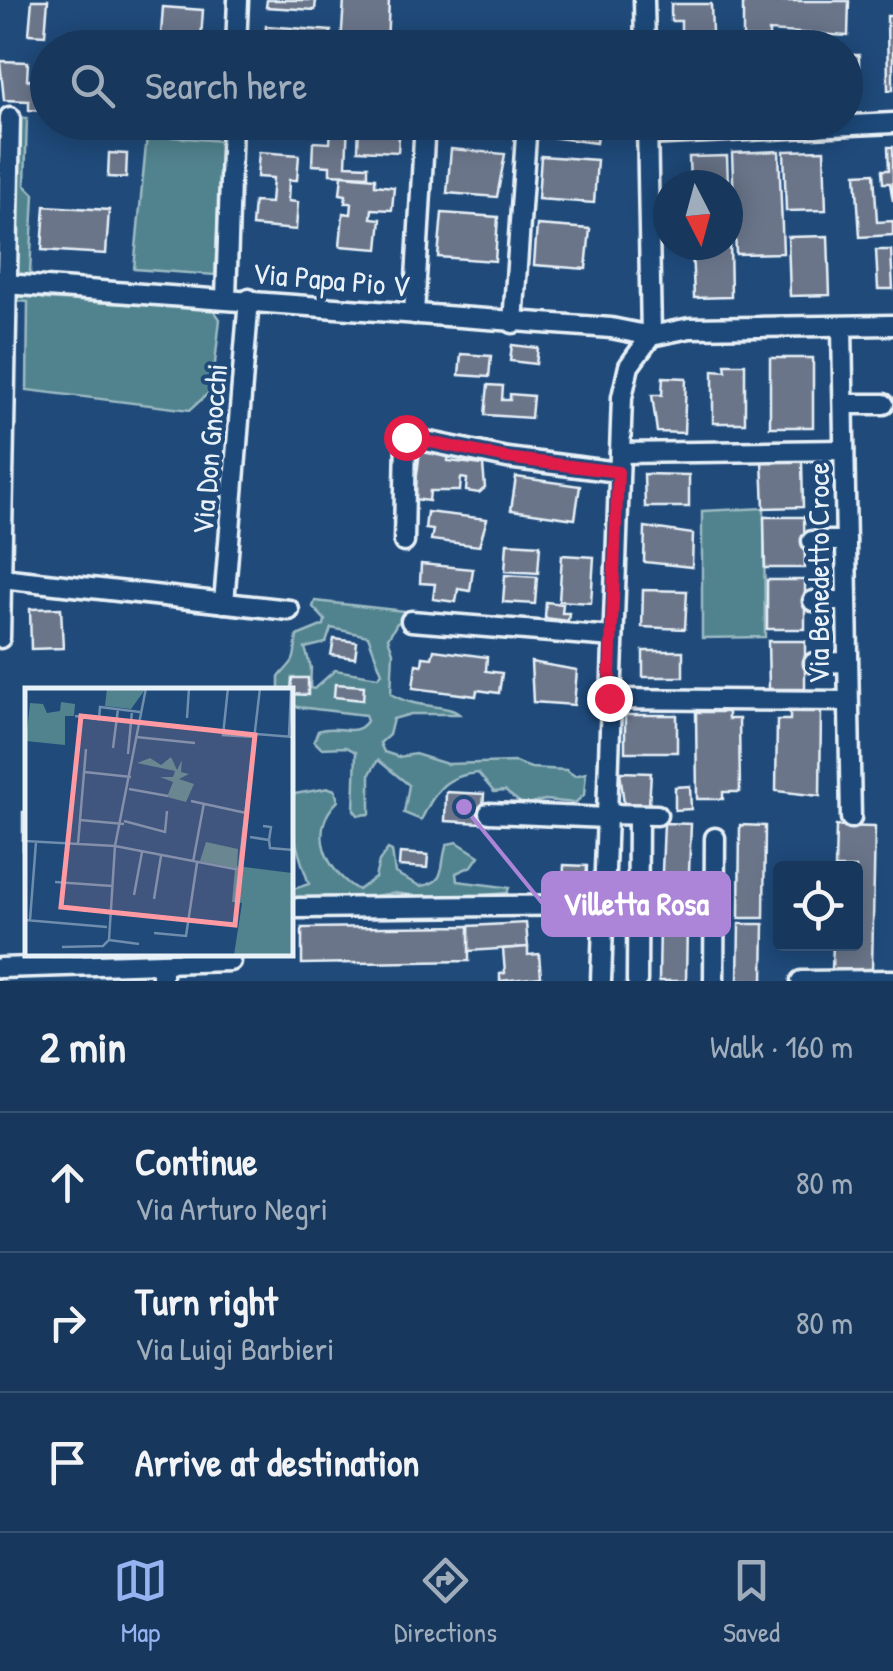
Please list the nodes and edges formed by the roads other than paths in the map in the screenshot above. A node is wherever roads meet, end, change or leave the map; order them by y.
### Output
1 (238, 0) edge
2 (644, 0) edge
3 (237, 30) edge
4 (645, 30) edge
5 (10, 117) dead end
6 (893, 123) edge
7 (863, 124) edge
8 (231, 140) edge
9 (424, 140) edge
10 (526, 140) edge
11 (647, 140) edge
12 (6, 284) junction
13 (226, 298) junction
14 (249, 299) junction
15 (414, 314) junction
16 (513, 323) junction
17 (893, 325) edge
18 (842, 327) junction
19 (651, 336) junction
20 (844, 404) junction
21 (884, 404) dead end
22 (844, 450) junction
23 (619, 463) junction
24 (812, 541) dead end
25 (846, 541) junction
26 (404, 542) dead end
27 (1, 578) edge
28 (813, 601) dead end
29 (846, 601) junction
30 (224, 603) junction
31 (289, 610) dead end
32 (411, 621) dead end
33 (613, 637) junction
34 (0, 638) edge
35 (814, 662) dead end
36 (846, 662) junction
37 (609, 698) junction
38 (846, 702) junction
39 (489, 813) dead end
40 (607, 816) junction
41 (851, 818) dead end
42 (715, 838) dead end
43 (604, 904) junction
44 (298, 908) dead end
45 (230, 961) dead end
46 (0, 968) edge
47 (162, 972) edge
48 (893, 980) edge
49 (601, 981) edge
50 (638, 981) edge
51 (714, 981) edge
52 (801, 981) edge

1 - 3 street
2 - 4 street
5 - 12 street
6 - 7 street
8 - 13 street
9 - 15 street
10 - 16 street
11 - 19 street
12 - 13 street, Via Papa Pio V
12 - 27 street
13 - 14 street, Via Papa Pio V
14 - 15 street, Via Papa Pio V
14 - 30 street, Via Don Gnocchi
15 - 16 street, Via Papa Pio V
16 - 19 street, Via Papa Pio V
17 - 18 street, Via Papa Pio V
18 - 19 street, Via Papa Pio V
18 - 20 street, Via Benedetto Croce
19 - 23 street
20 - 21 street
20 - 22 street, Via Benedetto Croce
22 - 23 street
22 - 25 street, Via Benedetto Croce
23 - 26 street
23 - 33 street
24 - 25 street
25 - 29 street, Via Benedetto Croce
27 - 30 street
27 - 34 street
28 - 29 street
29 - 36 street, Via Benedetto Croce
30 - 31 street
32 - 33 street
33 - 37 street
35 - 36 street
36 - 38 street, Via Benedetto Croce
37 - 38 street
37 - 40 street
38 - 41 street, Via Benedetto Croce
39 - 40 street
40 - 43 street
40 - 50 street
42 - 51 street
43 - 44 street
43 - 49 street
45 - 47 street
46 - 47 street
48 - 52 street

